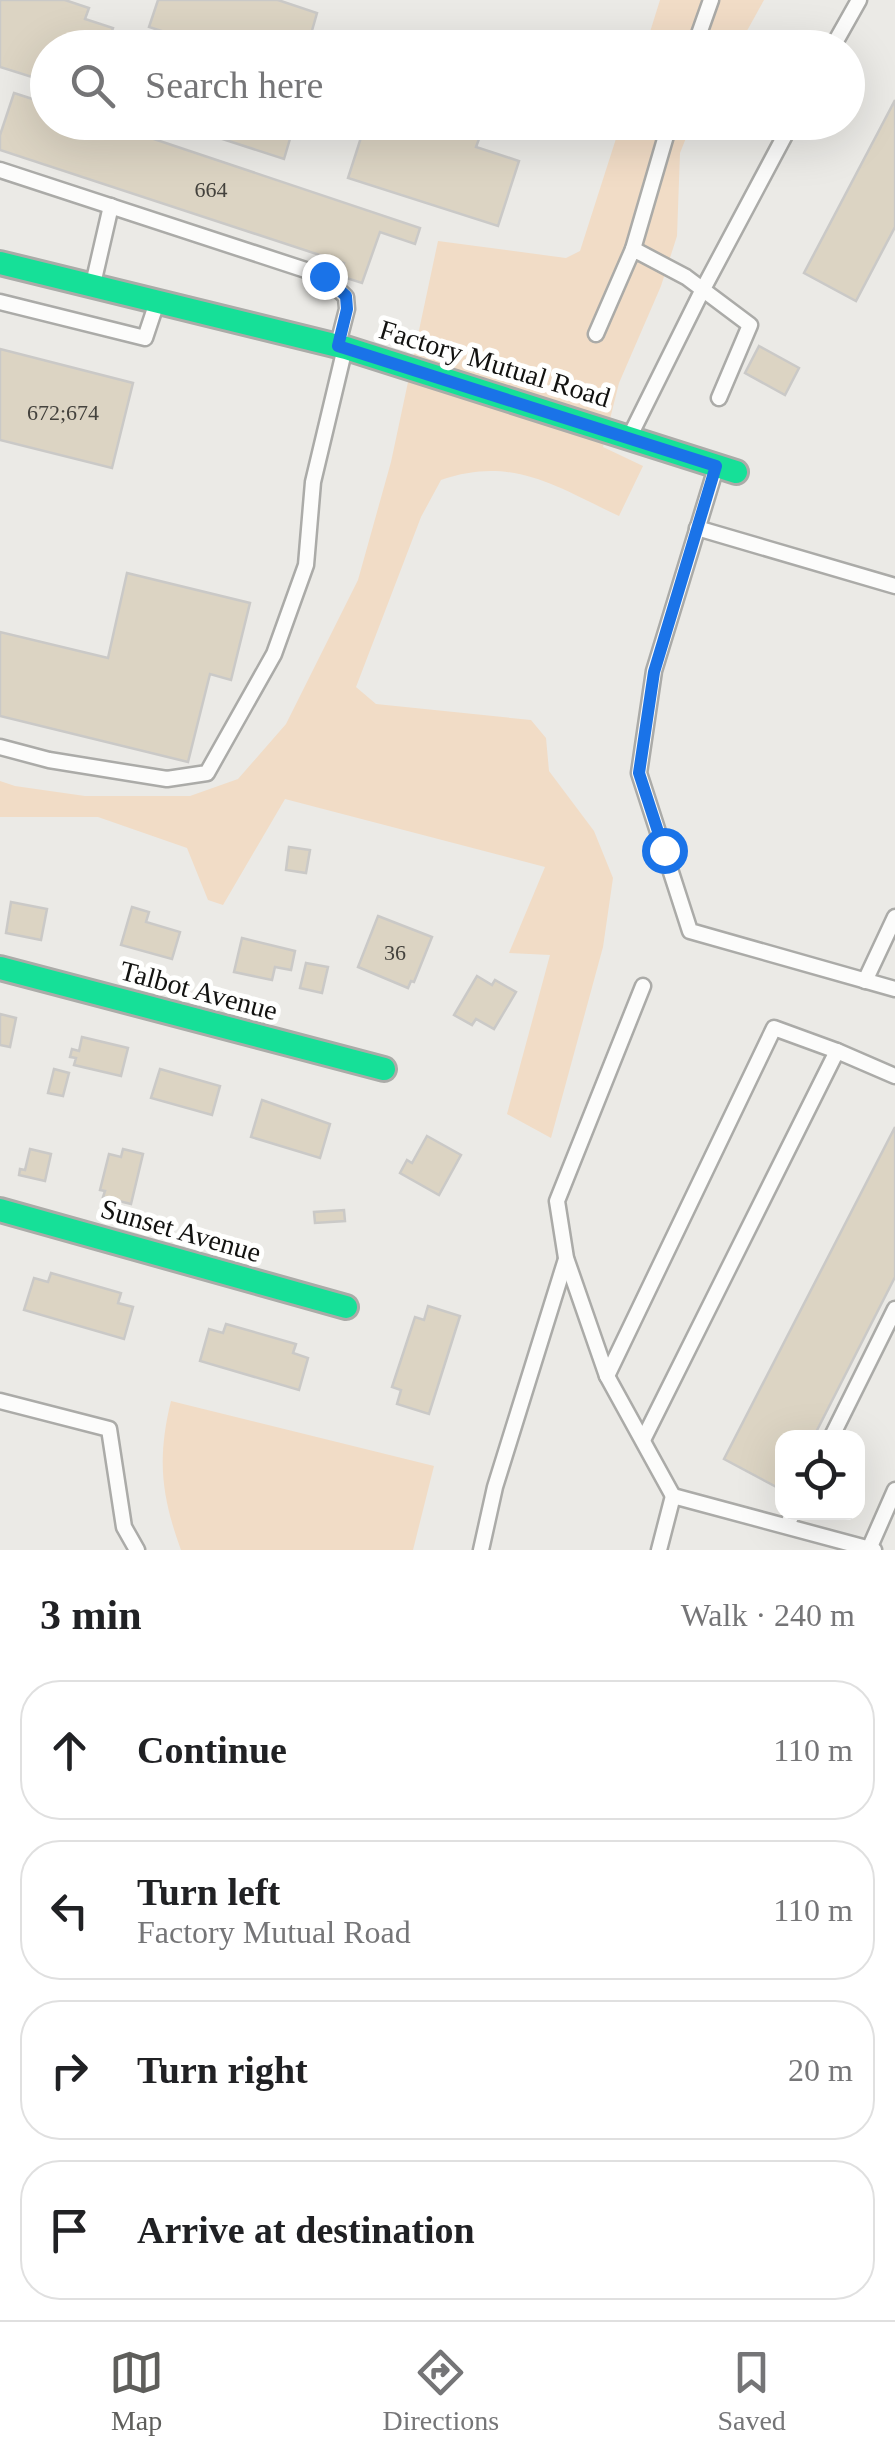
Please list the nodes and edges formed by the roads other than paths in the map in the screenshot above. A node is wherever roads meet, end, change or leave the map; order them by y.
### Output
1 (710, 0) edge
2 (860, 0) edge
3 (700, 30) edge
4 (842, 30) edge
5 (665, 140) edge
6 (782, 140) edge
7 (0, 170) edge
8 (111, 206) junction
9 (633, 249) junction
10 (0, 263) edge
11 (92, 285) junction
12 (702, 291) junction
13 (158, 300) junction
14 (0, 302) edge
15 (596, 334) dead end
16 (342, 347) junction
17 (719, 398) dead end
18 (630, 436) junction
19 (726, 469) joint
20 (697, 528) junction
21 (895, 586) edge
22 (0, 747) edge
23 (895, 917) edge
24 (0, 968) edge
25 (865, 980) junction
26 (644, 986) dead end
27 (895, 989) edge
28 (837, 1051) junction
29 (384, 1070) dead end
30 (895, 1076) edge
31 (0, 1210) edge
32 (566, 1258) junction
33 (346, 1308) dead end
34 (895, 1310) edge
35 (607, 1376) junction
36 (0, 1401) edge
37 (835, 1430) edge
38 (644, 1440) junction
39 (895, 1490) edge
40 (673, 1496) junction
41 (775, 1517) edge
42 (790, 1520) edge
43 (871, 1549) edge
44 (137, 1550) edge
45 (481, 1550) edge
46 (659, 1550) edge

1 - 3 lane
2 - 4 lane
5 - 9 lane
6 - 12 lane
7 - 8 lane
8 - 11 lane
8 - 16 lane
9 - 12 lane
9 - 15 lane
10 - 11 street, Factory Mutual Road
11 - 13 street, Factory Mutual Road
12 - 17 lane
12 - 18 lane
13 - 14 lane
13 - 16 street, Factory Mutual Road
16 - 18 street, Factory Mutual Road
16 - 22 lane
18 - 19 street, Factory Mutual Road
19 - 20 lane
20 - 21 lane
20 - 25 lane
23 - 25 lane
24 - 29 street, Talbot Avenue
25 - 27 lane
26 - 32 lane
28 - 30 lane
28 - 35 lane
28 - 38 lane
31 - 33 street, Sunset Avenue
32 - 35 lane
32 - 45 lane
34 - 37 lane
35 - 38 lane
36 - 44 lane
38 - 40 lane
39 - 43 lane
40 - 41 lane
40 - 46 lane
42 - 43 lane

